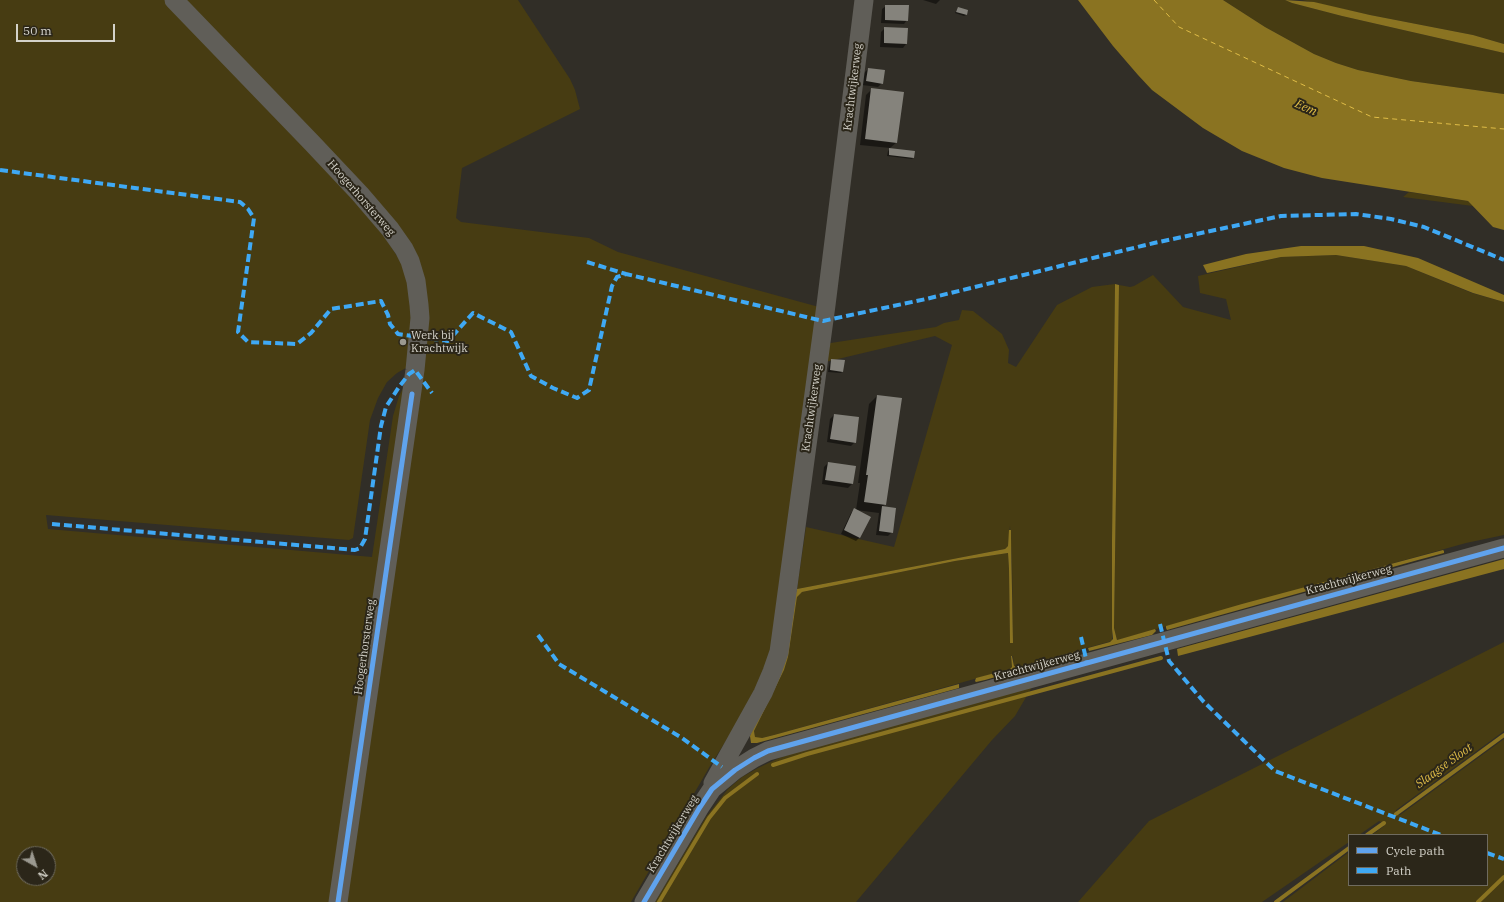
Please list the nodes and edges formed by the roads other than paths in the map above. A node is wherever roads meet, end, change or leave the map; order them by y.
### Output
1 (174, 0) edge
2 (864, 0) edge
3 (1504, 548) edge
4 (705, 799) junction
5 (338, 902) edge
6 (644, 902) edge

1 - 5 street, Hoogerhorsterweg
2 - 4 street, Krachtwijkerweg
3 - 4 street, Krachtwijkerweg
4 - 6 street, Krachtwijkerweg

